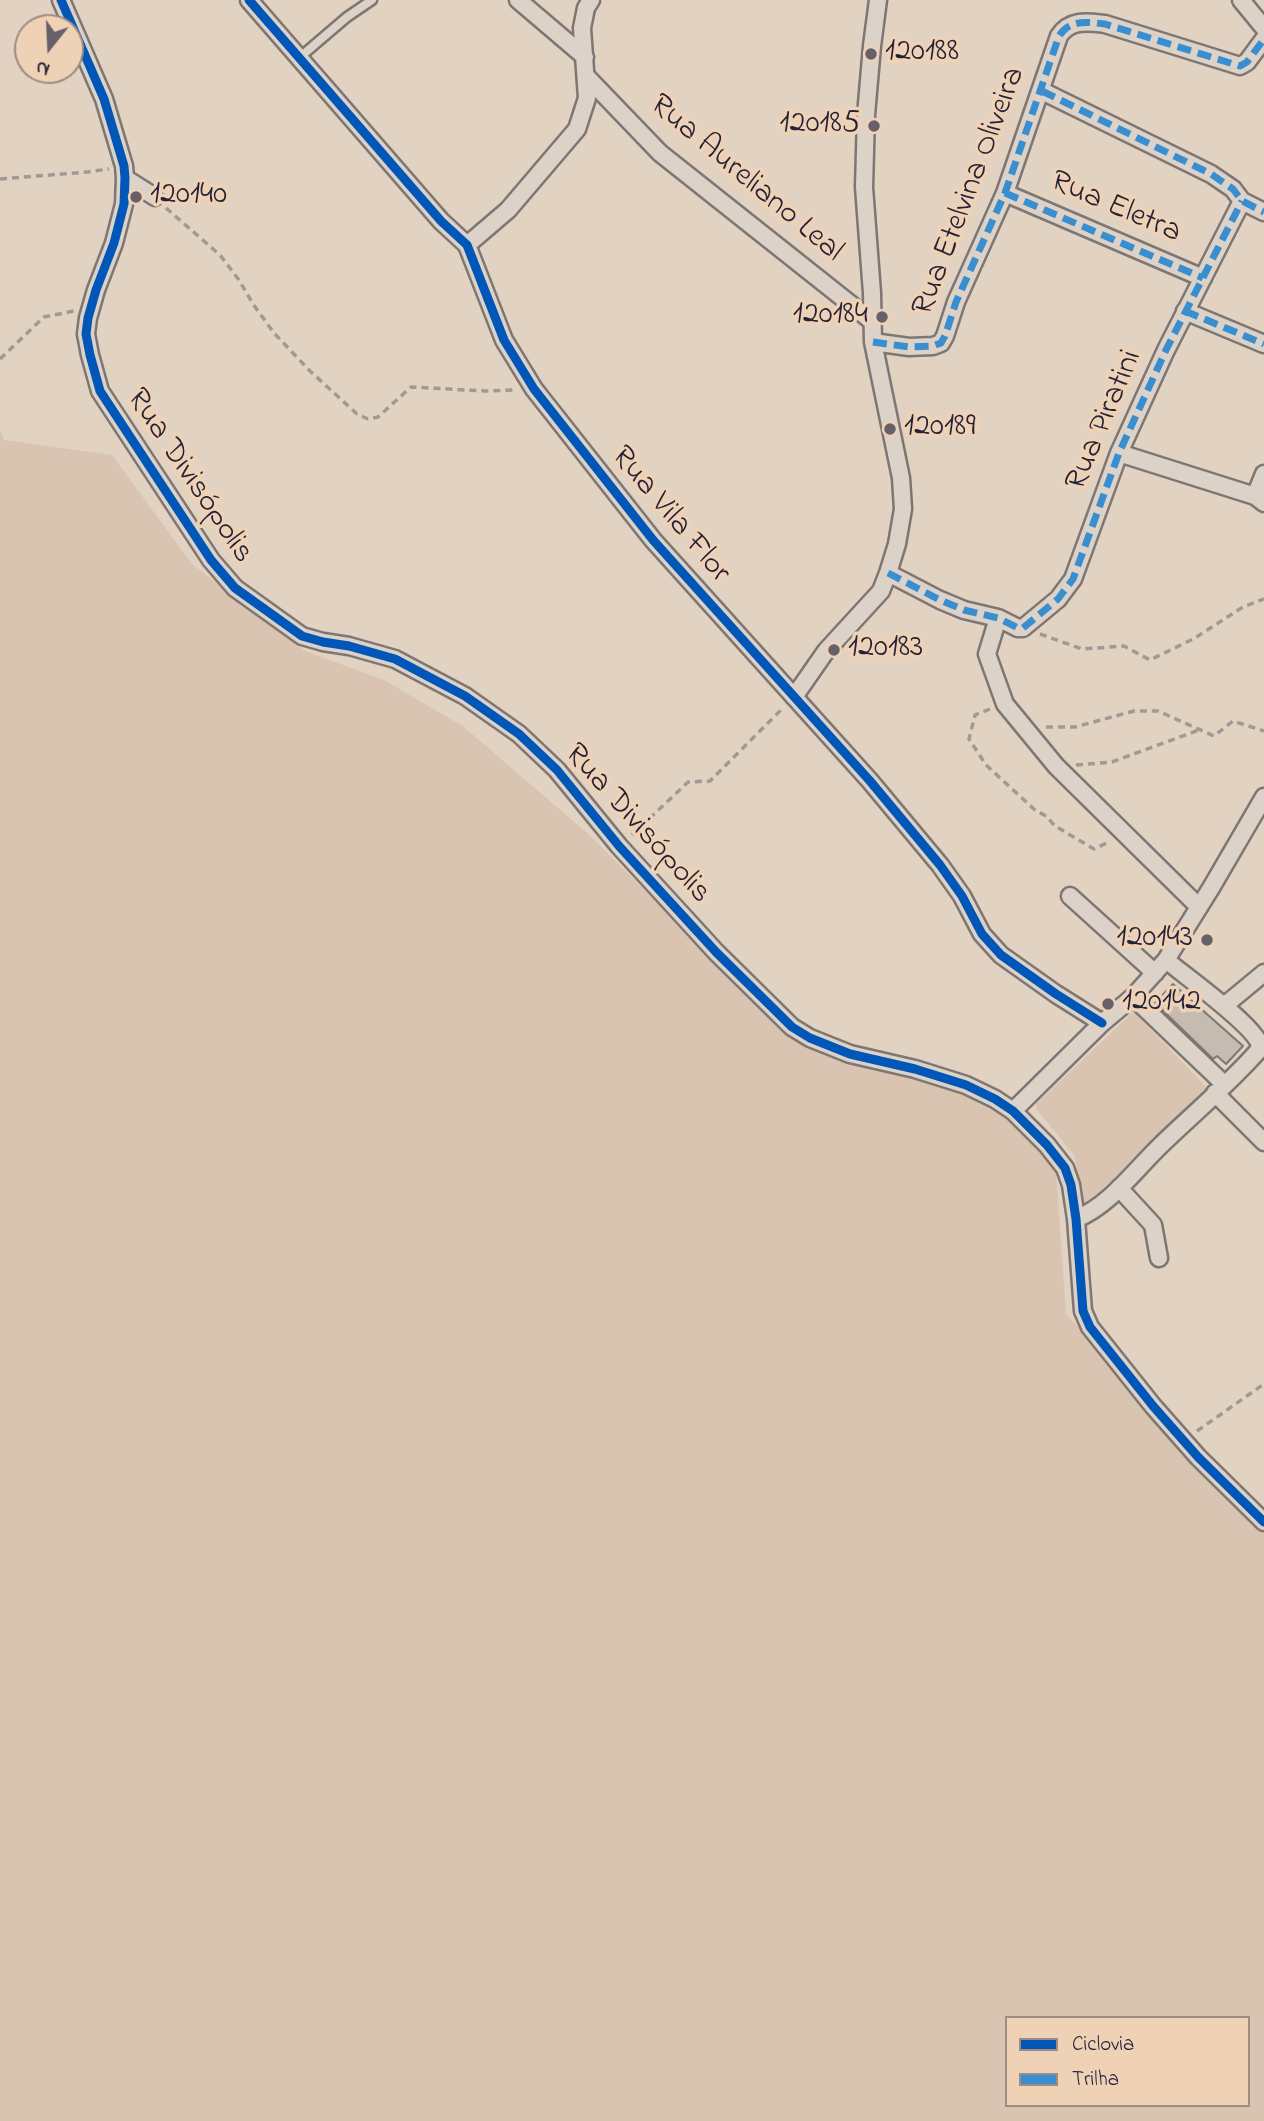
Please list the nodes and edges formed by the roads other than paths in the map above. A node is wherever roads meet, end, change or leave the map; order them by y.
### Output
1 (61, 0) edge
2 (249, 0) edge
3 (372, 0) edge
4 (518, 0) edge
5 (591, 0) edge
6 (878, 0) edge
7 (1241, 0) edge
8 (1264, 28) edge
9 (1264, 39) edge
10 (585, 57) junction
11 (299, 58) junction
12 (586, 76) junction
13 (1041, 91) junction
14 (125, 172) junction
15 (1005, 192) junction
16 (155, 197) road end
17 (1242, 201) junction
18 (1264, 212) edge
19 (467, 245) junction
20 (1203, 278) junction
21 (1185, 311) junction
22 (873, 322) junction
23 (873, 342) junction
24 (1264, 344) edge
25 (1119, 453) junction
26 (1264, 474) edge
27 (1260, 500) edge
28 (888, 573) junction
29 (999, 618) junction
30 (794, 697) junction
31 (1264, 797) edge
32 (1070, 896) dead end
33 (1199, 906) junction
34 (1161, 966) junction
35 (1264, 973) edge
36 (1133, 997) junction
37 (1224, 1006) junction
38 (1102, 1023) junction
39 (1260, 1044) edge
40 (1219, 1089) junction
41 (1013, 1111) junction
42 (1264, 1142) edge
43 (1119, 1188) junction
44 (1076, 1219) junction
45 (1159, 1258) dead end
46 (1264, 1522) edge

1 - 14 street, Rua Divisópolis
2 - 11 street, Rua Vila Flor
3 - 11 lane
4 - 10 street
5 - 10 street
6 - 22 street
7 - 8 street
9 - 13 street, Rua Etelvina Oliveira
10 - 12 street
11 - 19 street, Rua Vila Flor
12 - 19 street
12 - 22 street, Rua Aureliano Leal
13 - 15 street, Rua Etelvina Oliveira
13 - 17 street
14 - 16 street
14 - 41 street, Rua Divisópolis
15 - 20 street, Rua Eletra
15 - 23 street, Rua Etelvina Oliveira
17 - 18 street
17 - 20 street, Rua Piratini
19 - 30 street, Rua Vila Flor
20 - 21 street, Rua Piratini
21 - 24 street
21 - 25 street, Rua Piratini
22 - 23 street
23 - 28 street
25 - 27 street
25 - 29 street, Rua Piratini
26 - 27 street
28 - 29 street
28 - 30 street
29 - 33 street
30 - 38 street, Rua Vila Flor
31 - 33 street
32 - 34 street
33 - 34 street
34 - 36 street
34 - 37 street
35 - 37 street
36 - 38 street
36 - 40 street
37 - 39 street
38 - 41 street
39 - 40 street
40 - 42 street
40 - 43 street
41 - 44 street, Rua Divisópolis
43 - 44 street
43 - 45 street
44 - 46 street, Rua Divisópolis

